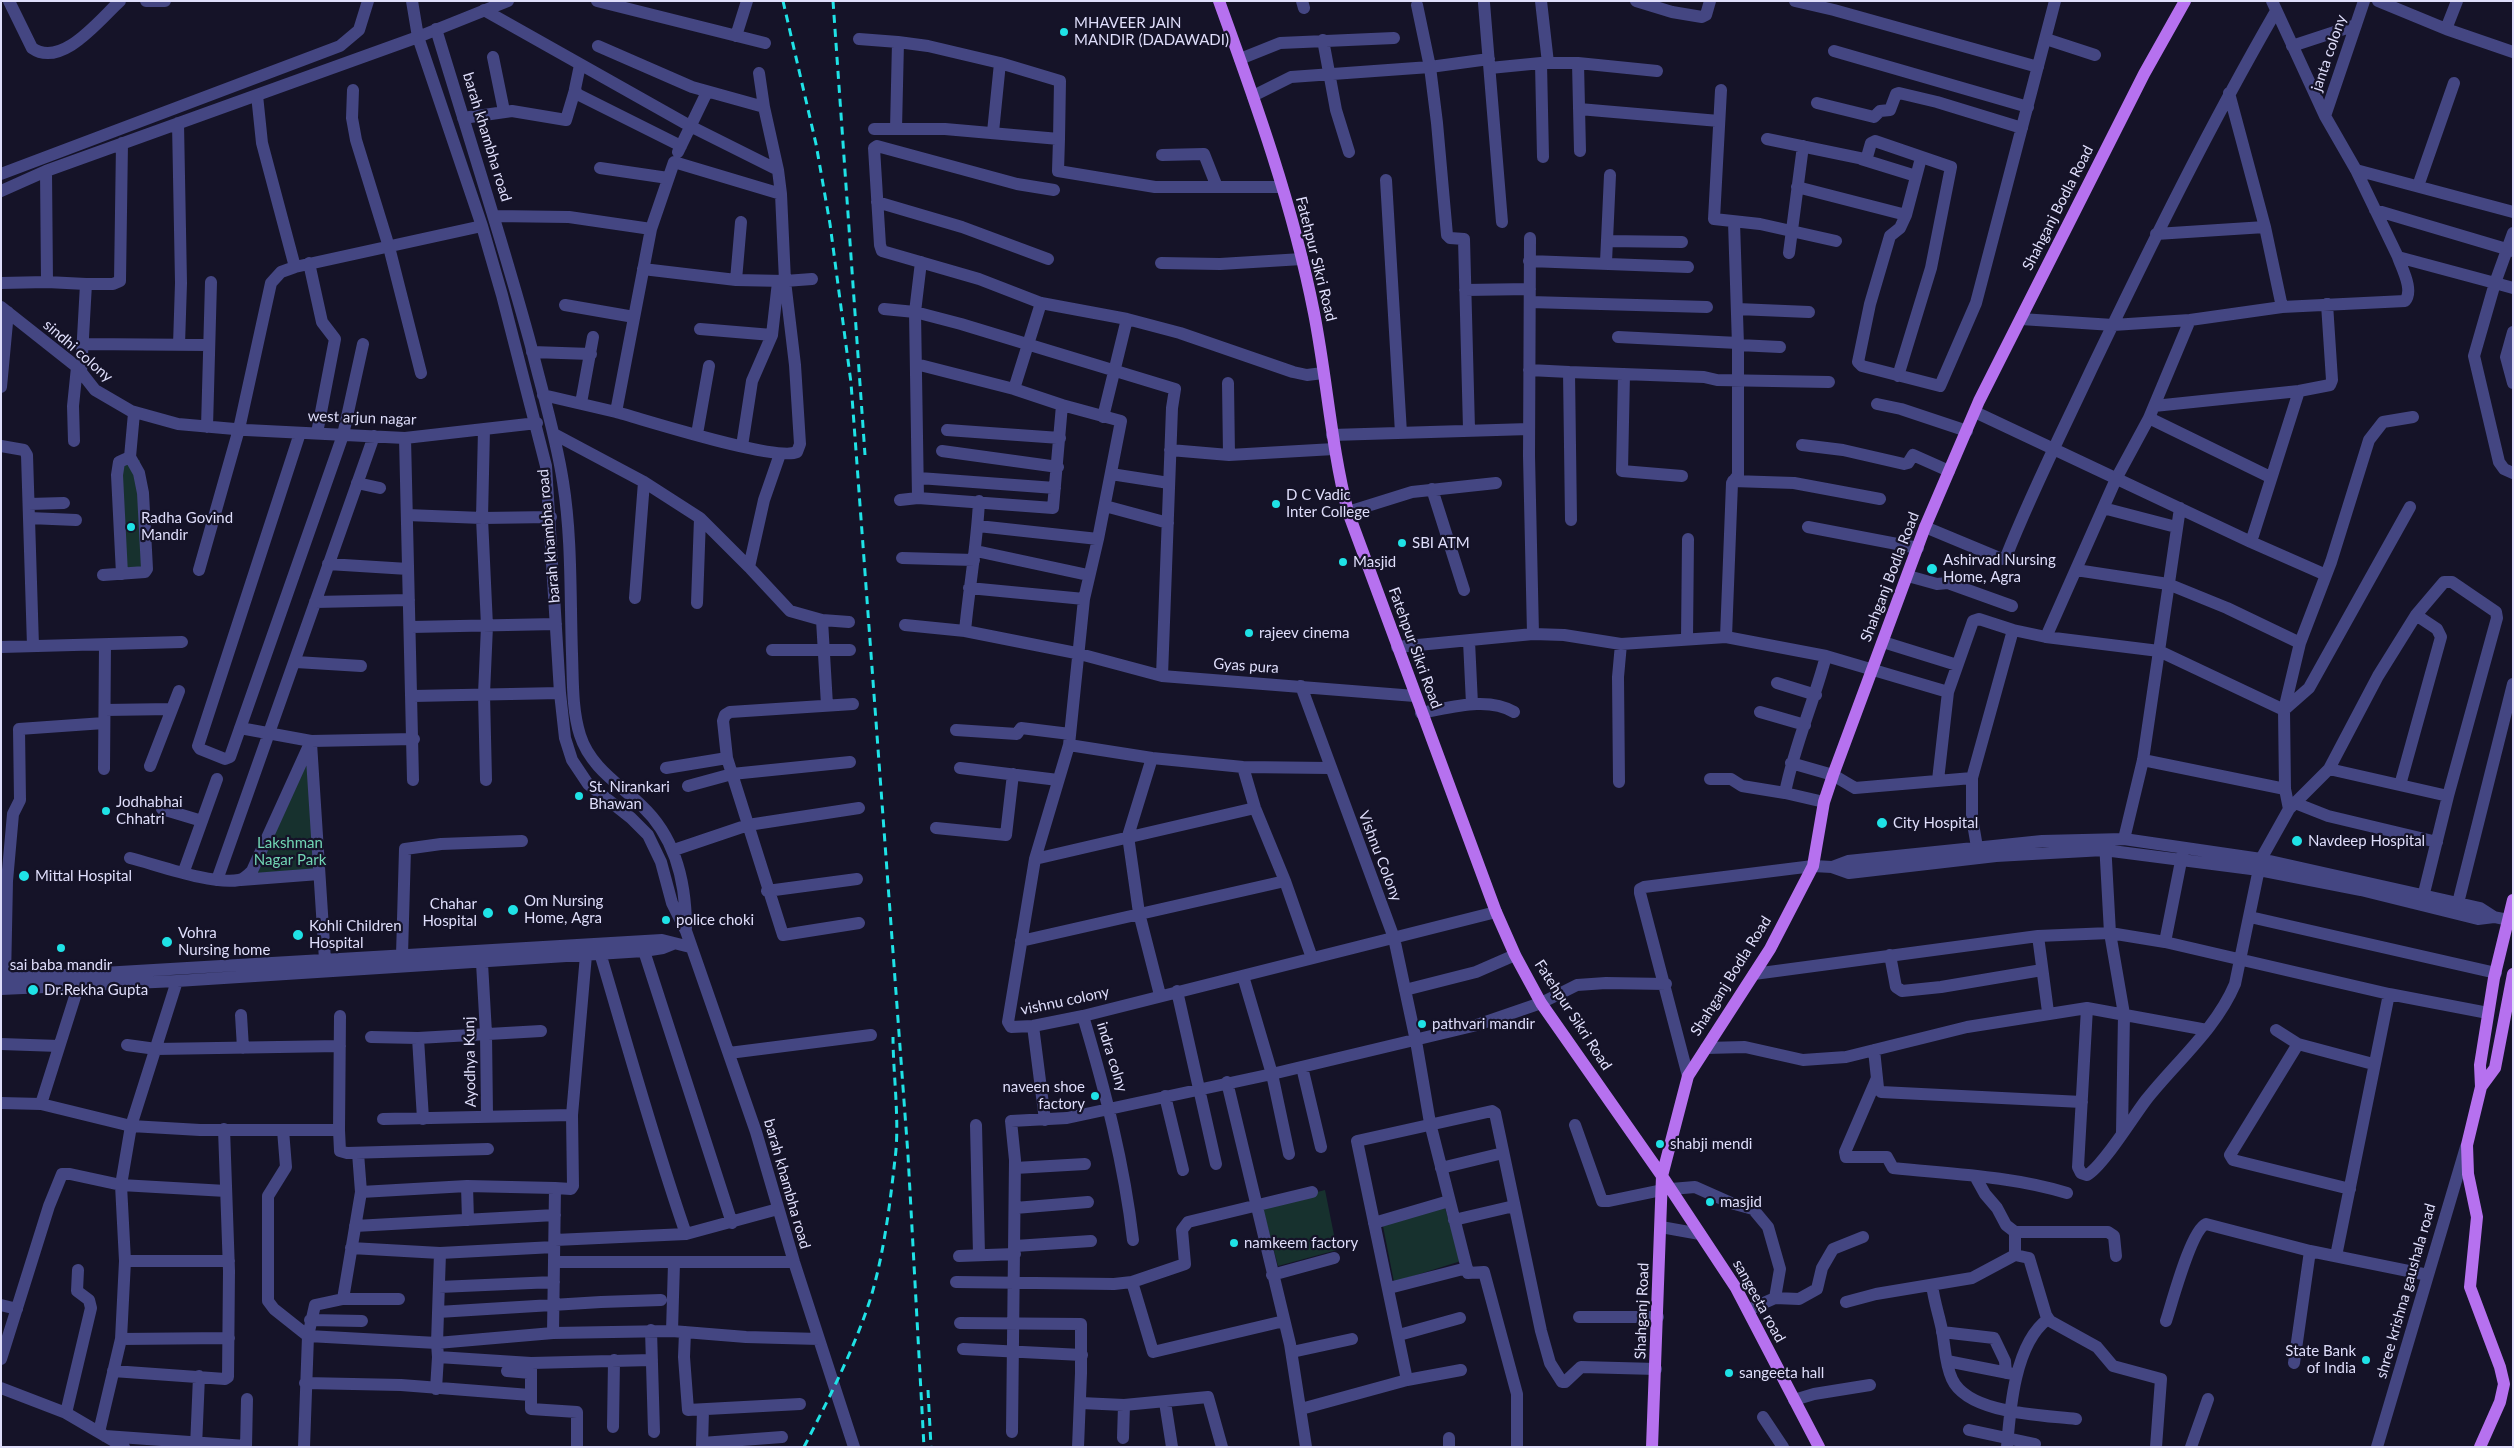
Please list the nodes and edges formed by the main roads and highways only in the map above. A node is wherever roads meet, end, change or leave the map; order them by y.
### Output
1 (1219, 1) edge
2 (2185, 1) edge
3 (2513, 900) edge
4 (2510, 920) edge
5 (2513, 974) edge
6 (2481, 1087) junction
7 (1662, 1176) junction
8 (1666, 1189) junction
9 (1652, 1447) edge
10 (1819, 1447) edge
11 (2480, 1447) edge

1 - 7 main road, Fatehpur Sikri Road
2 - 7 main road, Shahganj Bodla Road
3 - 4 main road
4 - 6 main road
5 - 6 main road
6 - 11 main road
7 - 8 main road, sangeeta road
8 - 9 main road, Shahganj Road
8 - 10 main road, sangeeta road

